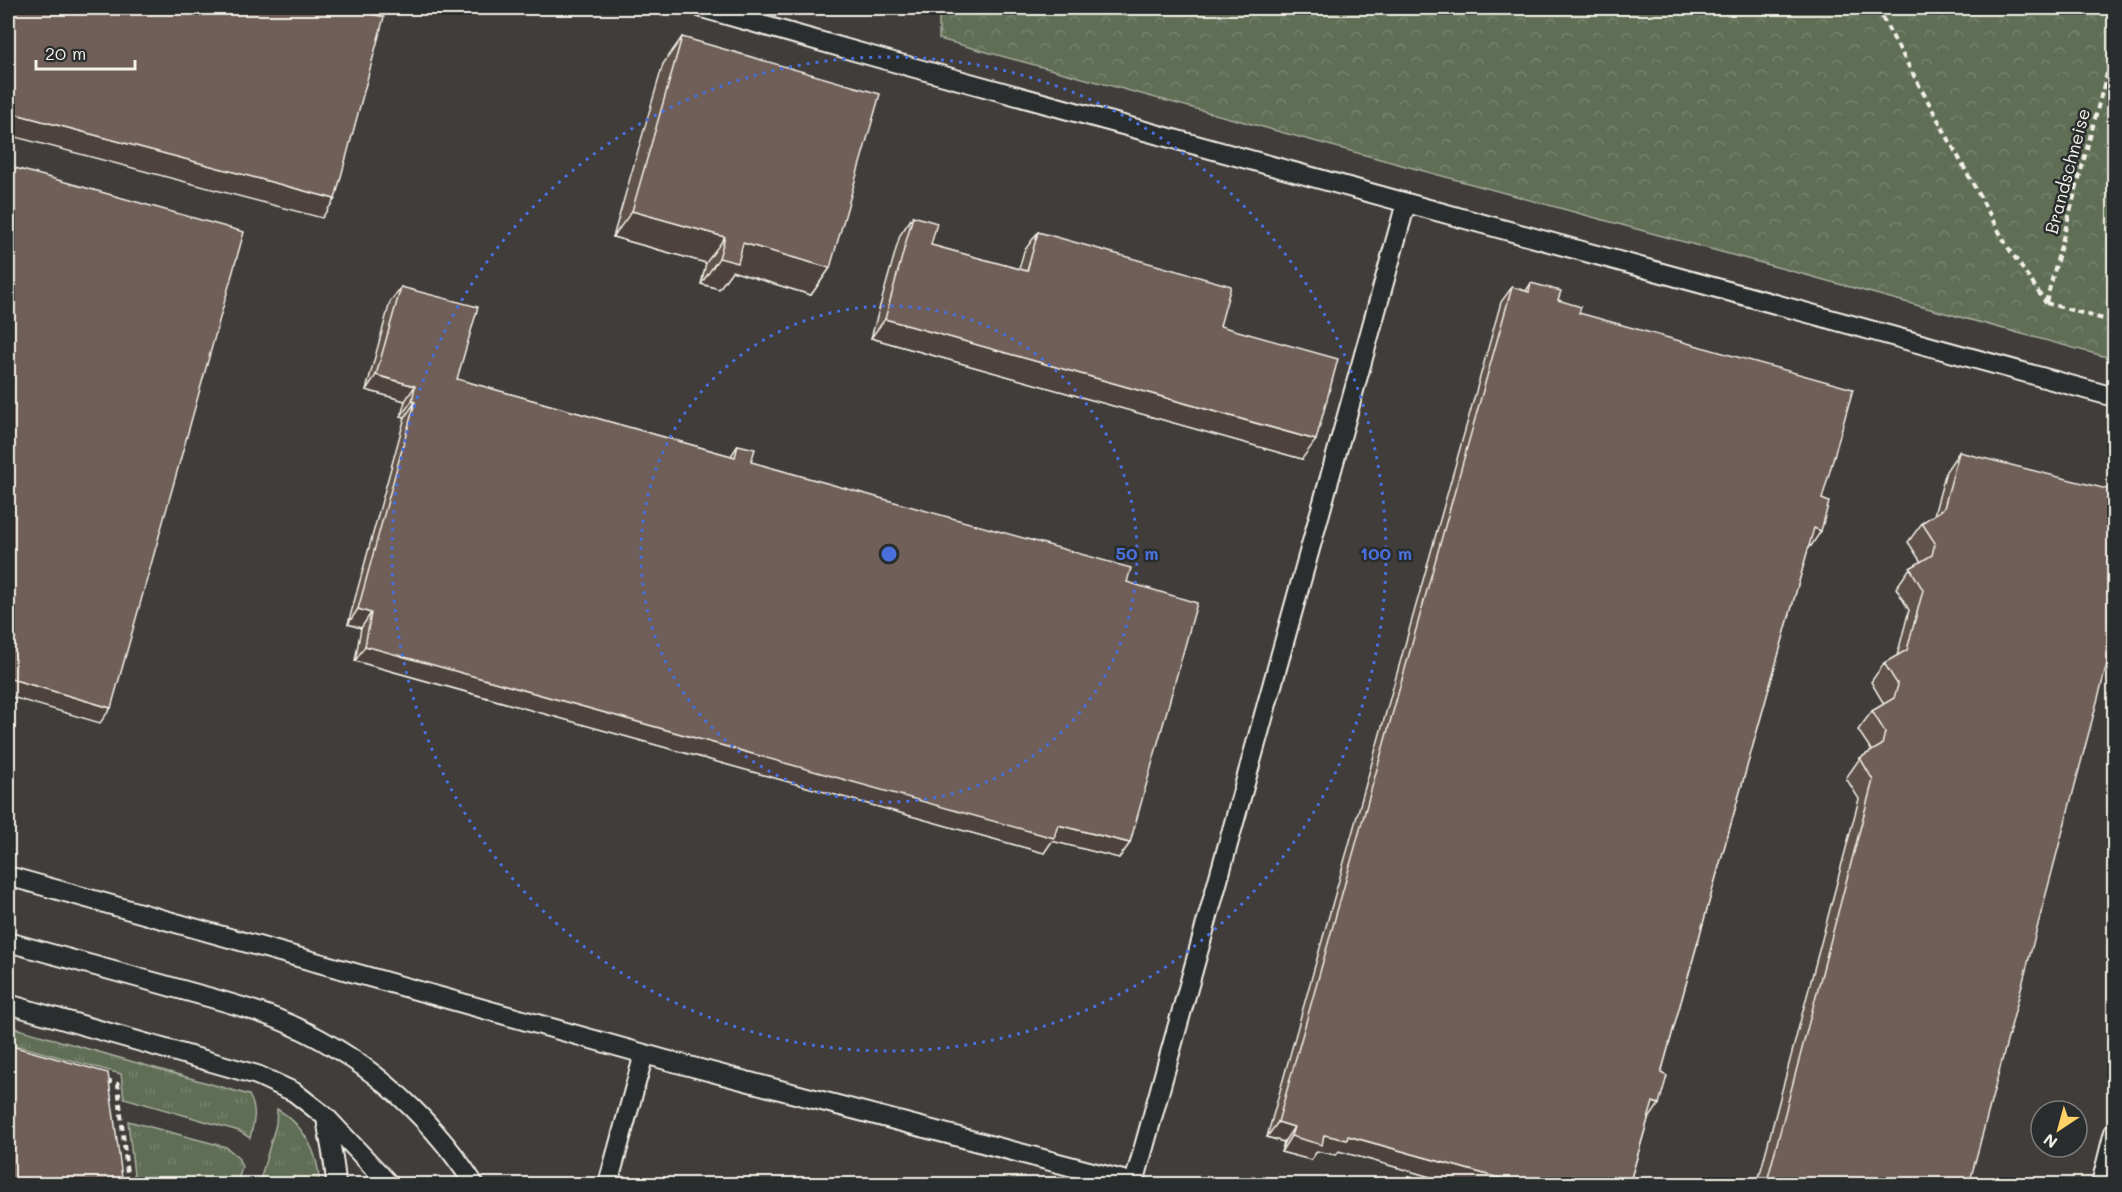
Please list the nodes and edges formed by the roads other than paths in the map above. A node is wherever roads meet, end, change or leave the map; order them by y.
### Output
1 (702, 8) edge
2 (1406, 203) junction
3 (2115, 397) edge
4 (8, 876) edge
5 (8, 942) edge
6 (8, 1004) edge
7 (645, 1054) junction
8 (326, 1117) junction
9 (2115, 1132) edge
10 (1136, 1184) edge
11 (336, 1185) edge
12 (389, 1185) edge
13 (474, 1185) edge
14 (608, 1185) edge
15 (2101, 1185) edge

1 - 2 lane
2 - 3 lane
2 - 10 lane
4 - 7 lane
5 - 13 lane
6 - 8 lane
7 - 10 lane
7 - 14 lane
8 - 11 lane
8 - 12 lane
9 - 15 lane

